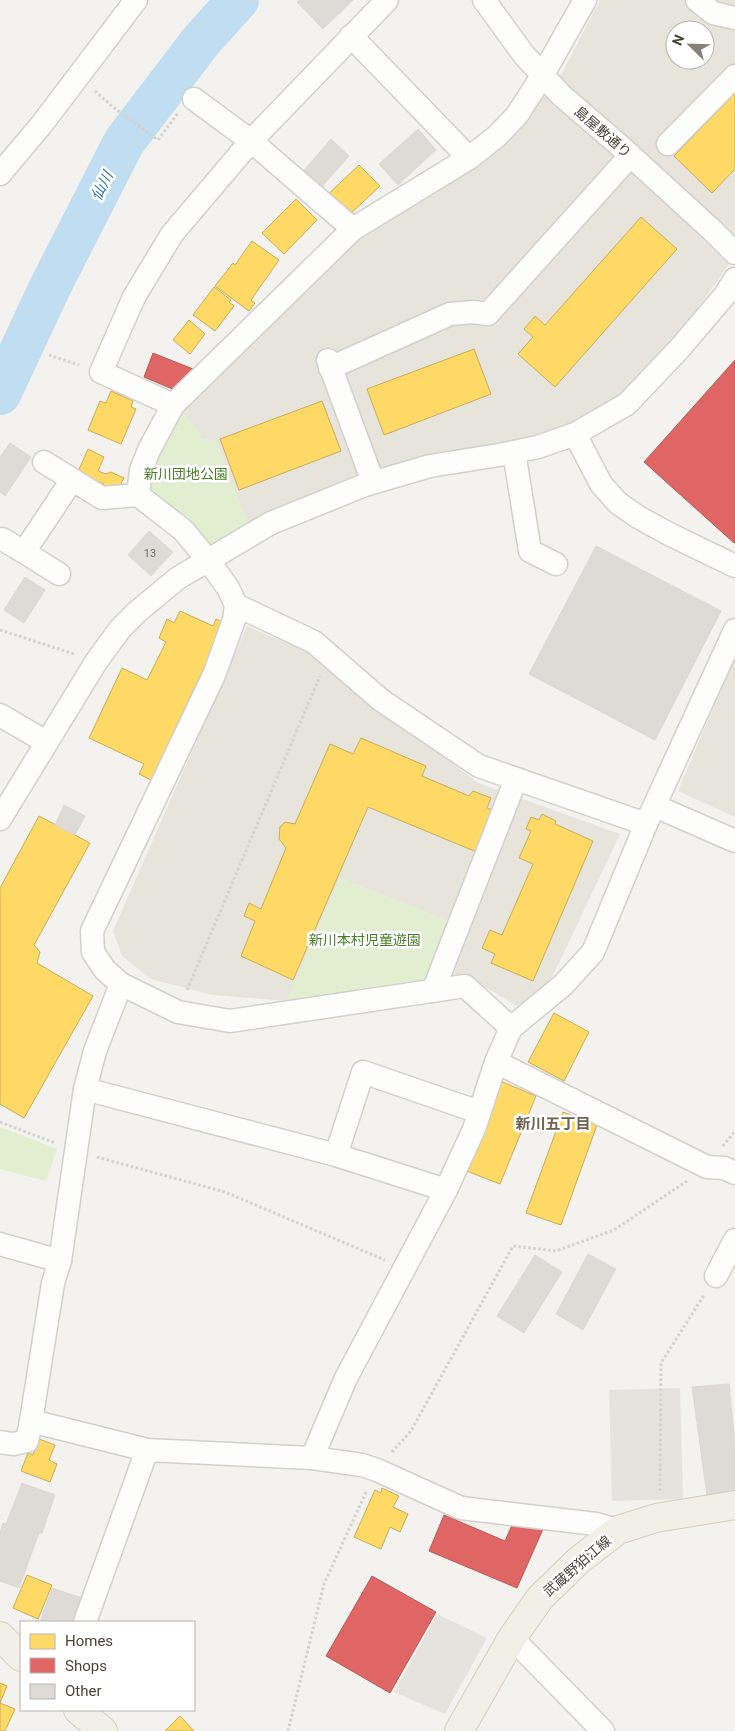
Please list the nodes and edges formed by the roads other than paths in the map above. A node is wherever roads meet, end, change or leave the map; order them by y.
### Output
1 (136, 0) edge
2 (387, 0) edge
3 (484, 0) edge
4 (585, 0) edge
5 (697, 0) edge
6 (735, 18) edge
7 (351, 36) junction
8 (542, 76) junction
9 (735, 76) edge
10 (186, 105) road end
11 (251, 141) junction
12 (668, 144) dead end
13 (630, 156) junction
14 (468, 158) junction
15 (0, 174) edge
16 (353, 229) junction
17 (735, 253) edge
18 (735, 279) edge
19 (172, 405) junction
20 (575, 434) junction
21 (514, 452) junction
22 (44, 462) dead end
23 (72, 480) junction
24 (373, 482) junction
25 (138, 495) junction
26 (2, 539) dead end
27 (24, 552) junction
28 (208, 560) junction
29 (556, 564) dead end
30 (735, 566) edge
31 (59, 574) dead end
32 (236, 605) junction
33 (735, 630) edge
34 (0, 715) edge
35 (46, 742) junction
36 (516, 779) junction
37 (651, 815) junction
38 (0, 819) edge
39 (735, 842) edge
40 (121, 984) junction
41 (433, 991) junction
42 (511, 1028) junction
43 (496, 1062) junction
44 (85, 1089) junction
45 (479, 1112) junction
46 (336, 1156) junction
47 (735, 1173) edge
48 (446, 1190) junction
49 (735, 1240) edge
50 (0, 1244) edge
51 (60, 1261) junction
52 (716, 1276) road end
53 (31, 1421) junction
54 (0, 1442) edge
55 (147, 1450) junction
56 (312, 1458) junction
57 (735, 1505) edge
58 (618, 1530) junction
59 (85, 1621) edge
60 (0, 1636) edge
61 (512, 1638) junction
62 (20, 1655) edge
63 (79, 1711) edge
64 (102, 1731) edge
65 (459, 1731) edge
66 (603, 1731) edge

1 - 15 street
2 - 7 street
3 - 8 street, 島屋敷通り
4 - 8 street
5 - 6 street
7 - 11 street
7 - 14 street
8 - 13 street, 島屋敷通り
8 - 14 street
9 - 12 street
10 - 11 street
11 - 16 street
11 - 19 street
13 - 17 street, 島屋敷通り
13 - 24 street
14 - 16 street
16 - 19 street
18 - 20 street
19 - 25 street
20 - 21 street
20 - 30 street
21 - 24 street
21 - 29 street
22 - 23 street
23 - 25 street
23 - 27 street
24 - 28 street
25 - 28 street
26 - 27 street
27 - 31 street
28 - 32 street
28 - 35 street
32 - 36 street
32 - 40 street
33 - 37 street
34 - 35 street
35 - 38 street
36 - 37 street
36 - 41 street
37 - 39 street
37 - 42 street
40 - 41 street
40 - 44 street
41 - 42 street
42 - 43 street
43 - 45 street
43 - 47 street
44 - 46 street
44 - 51 street
45 - 46 street
45 - 48 street
46 - 48 street
48 - 56 street
49 - 52 street
50 - 51 street
51 - 53 street
53 - 54 street
53 - 55 street
55 - 56 street
55 - 59 street
56 - 58 street
57 - 58 main road, 武蔵野狛江線
58 - 61 main road, 武蔵野狛江線
60 - 62 main road
61 - 65 main road, 武蔵野狛江線
61 - 66 street
63 - 64 main road

